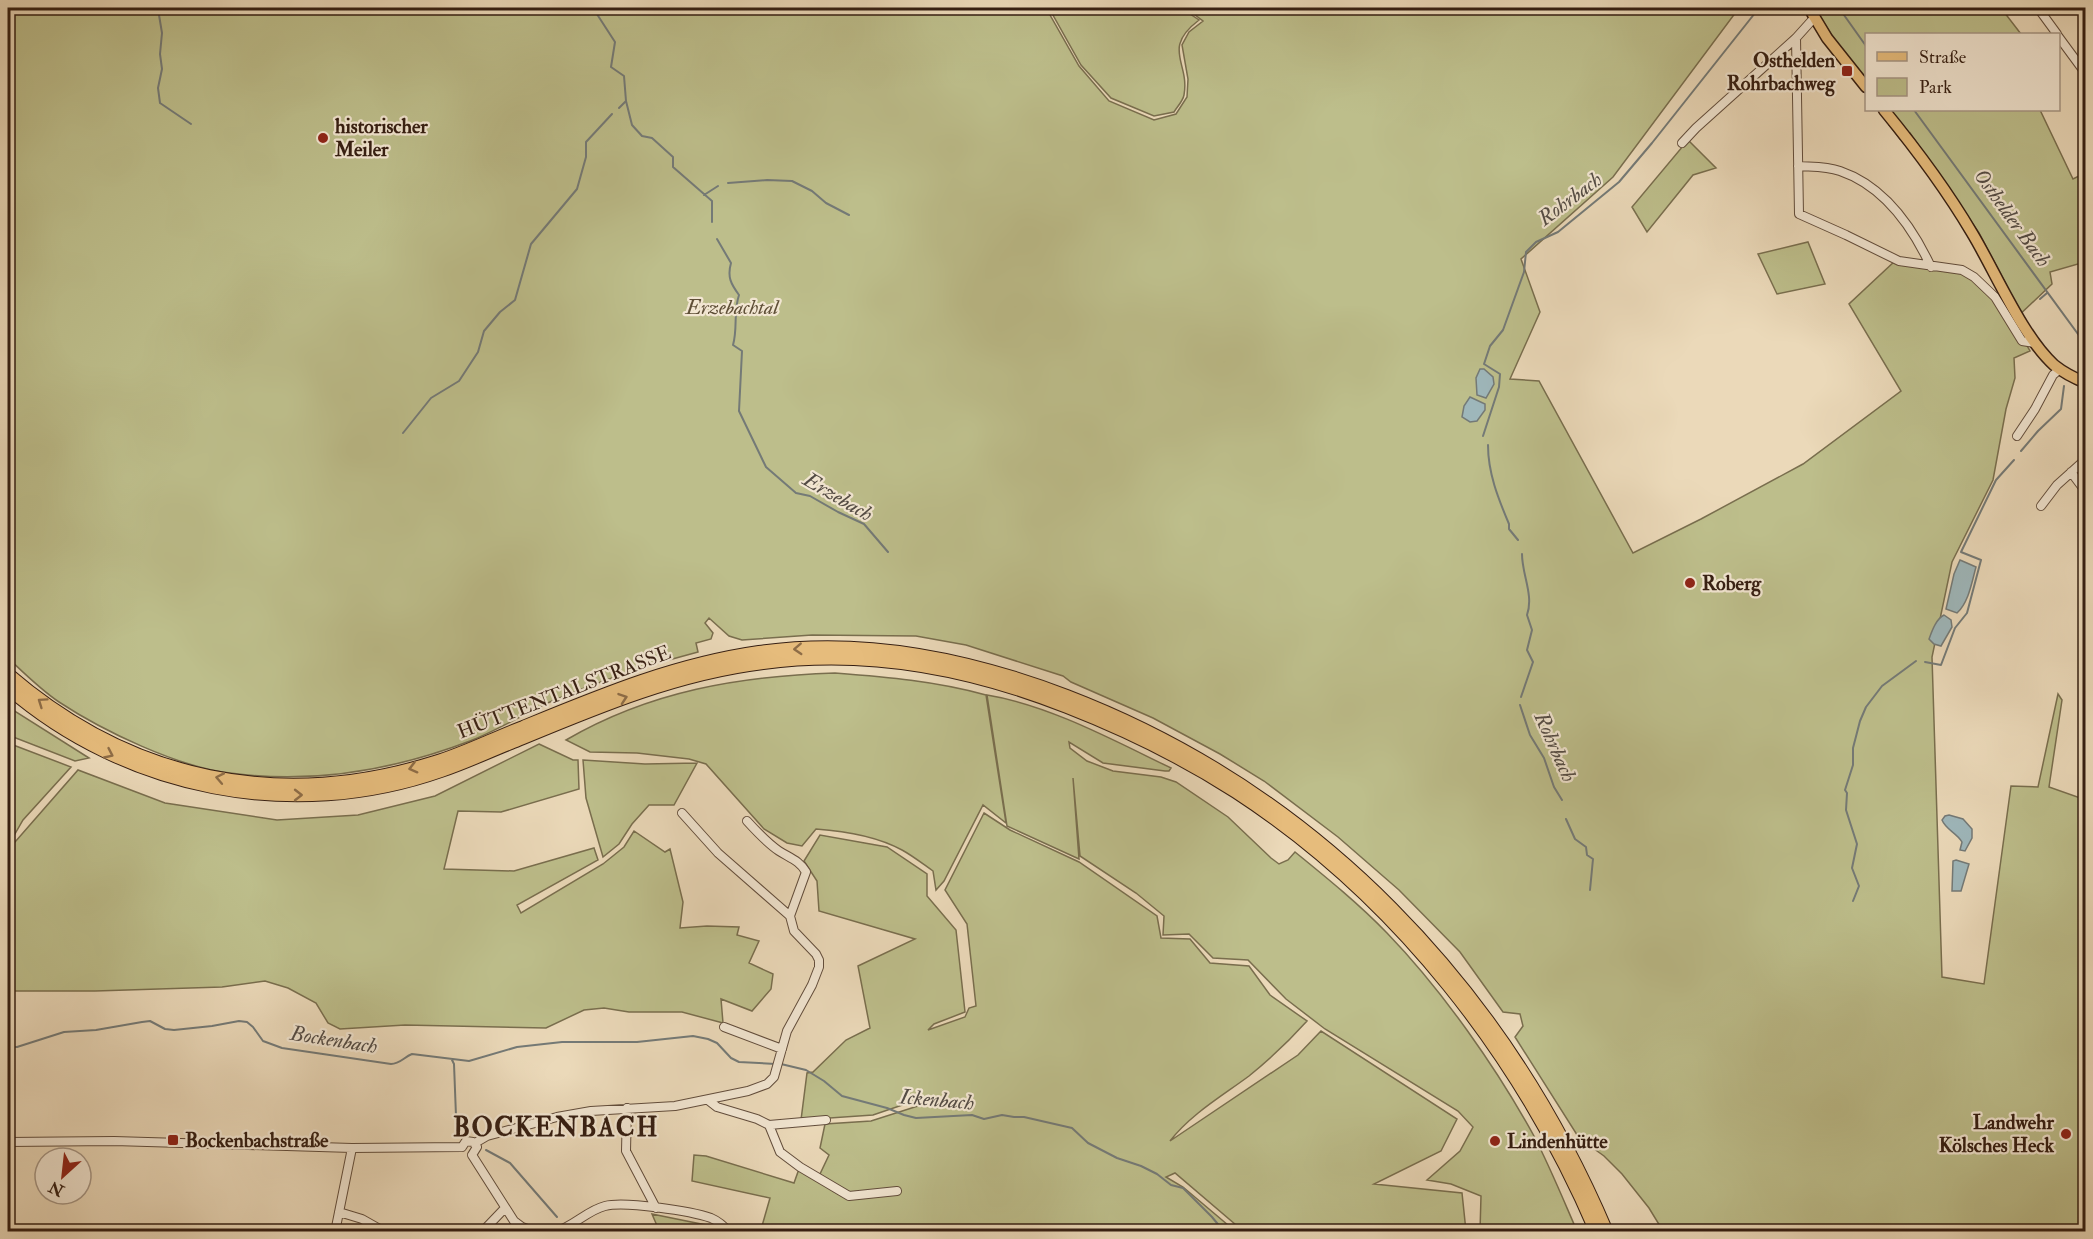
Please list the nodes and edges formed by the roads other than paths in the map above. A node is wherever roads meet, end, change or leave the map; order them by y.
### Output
1 (1809, 8) edge
2 (2038, 8) edge
3 (1814, 18) junction
4 (2057, 33) edge
5 (1796, 38) junction
6 (2060, 38) edge
7 (2085, 74) edge
8 (1865, 86) edge
9 (1885, 111) edge
10 (1682, 143) dead end
11 (1798, 166) junction
12 (1930, 267) junction
13 (2035, 344) junction
14 (2060, 369) junction
15 (2085, 383) edge
16 (2017, 436) dead end
17 (2085, 459) edge
18 (2071, 472) junction
19 (2085, 492) edge
20 (2041, 506) dead end
21 (8, 674) edge
22 (8, 688) edge
23 (682, 813) dead end
24 (747, 822) dead end
25 (790, 916) junction
26 (724, 1027) dead end
27 (782, 1049) junction
28 (1516, 1069) junction
29 (708, 1100) junction
30 (627, 1108) junction
31 (826, 1120) dead end
32 (769, 1125) junction
33 (8, 1143) edge
34 (475, 1143) junction
35 (462, 1147) junction
36 (352, 1148) junction
37 (1562, 1149) junction
38 (472, 1155) junction
39 (897, 1191) dead end
40 (505, 1208) junction
41 (656, 1208) junction
42 (339, 1212) junction
43 (8, 1230) edge
44 (219, 1232) edge
45 (335, 1232) edge
46 (385, 1232) edge
47 (482, 1232) edge
48 (535, 1232) edge
49 (555, 1232) edge
50 (729, 1232) edge
51 (1596, 1232) edge
52 (1607, 1232) edge

1 - 3 main road
2 - 4 street
3 - 5 street
3 - 8 main road
5 - 10 street
5 - 11 street
6 - 7 street
9 - 13 main road
11 - 12 street
11 - 12 street
12 - 13 street
13 - 14 main road
14 - 15 main road
14 - 16 street
17 - 18 street
18 - 19 street
18 - 20 street
28 -> 21 highway, HÜTTENTALSTRASSE
22 -> 28 highway, HÜTTENTALSTRASSE
23 - 25 street
24 - 25 street
25 - 27 street
26 - 27 street
27 - 29 street
28 - 37 highway
29 - 30 street
29 - 32 street
30 - 34 street
30 - 41 street
31 - 32 street
32 - 39 street
33 - 36 street
34 - 35 street
34 - 38 street
35 - 36 street
35 - 38 street
36 - 42 street
37 - 51 highway
37 - 52 highway
38 - 40 street
40 - 47 street
40 - 48 street
41 - 49 street
41 - 50 street
42 - 45 street
42 - 46 street
43 - 44 street

